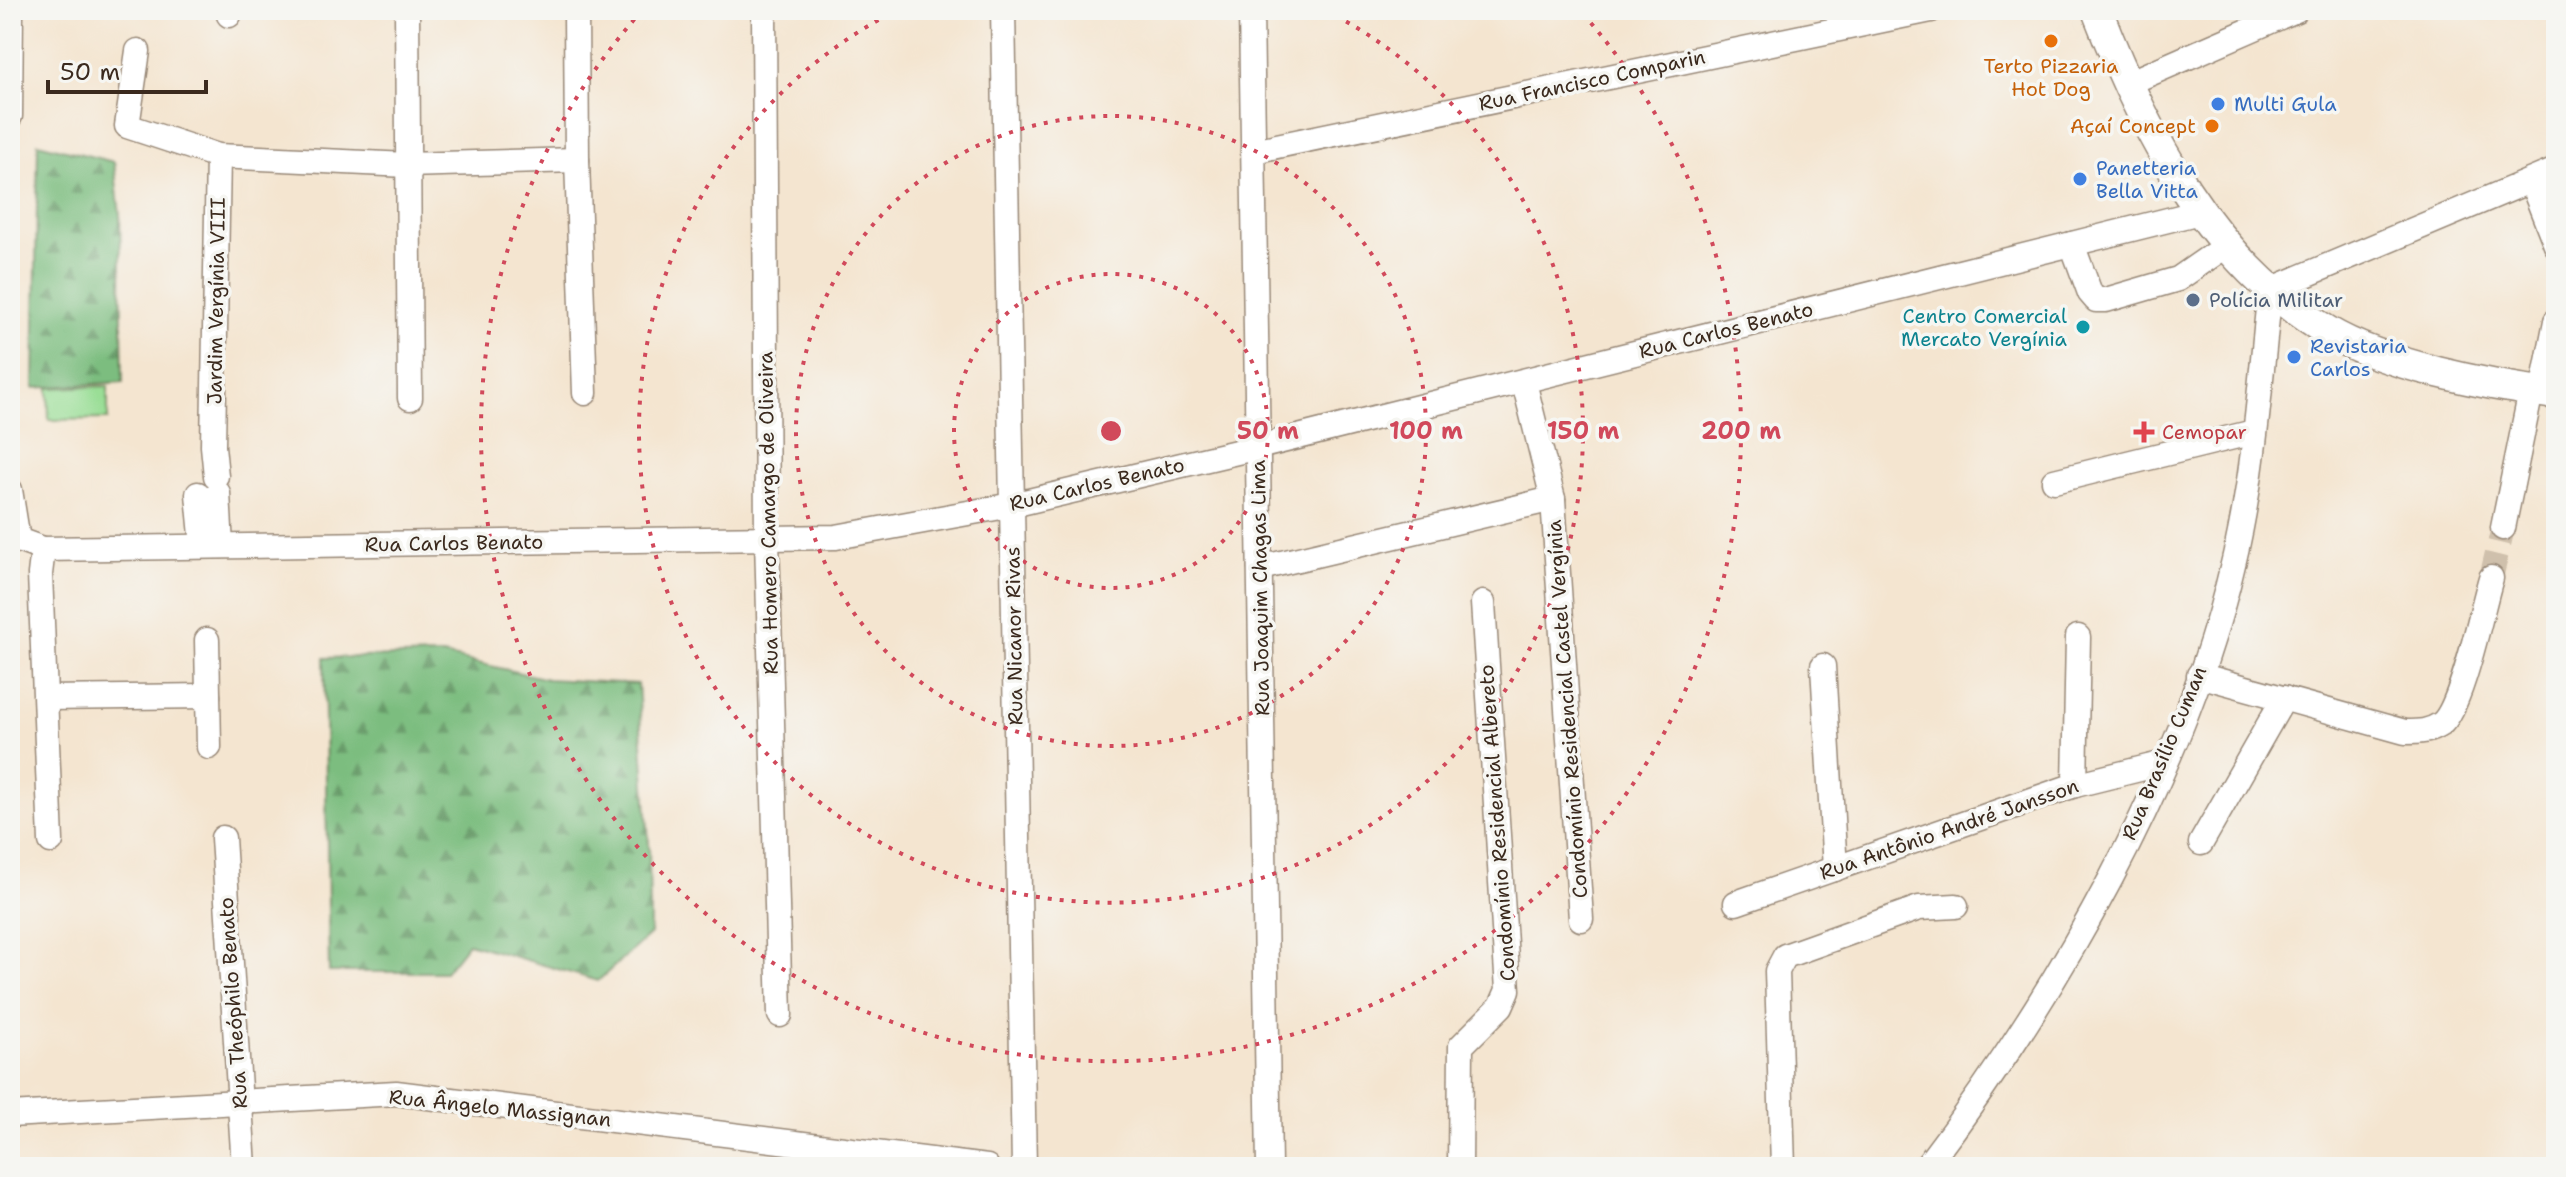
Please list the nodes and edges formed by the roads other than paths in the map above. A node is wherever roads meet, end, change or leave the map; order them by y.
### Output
1 (11, 10) edge
2 (407, 10) edge
3 (576, 10) edge
4 (764, 10) edge
5 (1003, 10) edge
6 (1251, 10) edge
7 (1927, 10) edge
8 (2097, 10) edge
9 (2296, 10) edge
10 (138, 51) dead end
11 (2126, 84) junction
12 (10, 116) edge
13 (1253, 151) junction
14 (218, 156) junction
15 (577, 160) junction
16 (407, 165) junction
17 (2556, 170) edge
18 (2531, 181) junction
19 (2200, 212) junction
20 (2072, 244) junction
21 (2227, 245) junction
22 (2556, 245) edge
23 (2270, 290) junction
24 (2556, 321) edge
25 (1524, 382) junction
26 (2543, 392) edge
27 (585, 393) dead end
28 (410, 398) dead end
29 (2254, 432) junction
30 (1258, 447) junction
31 (2054, 481) dead end
32 (10, 490) edge
33 (1553, 499) junction
34 (1012, 505) junction
35 (2503, 528) tunnel mouth
36 (767, 539) junction
37 (212, 546) junction
38 (43, 549) junction
39 (1260, 568) junction
40 (2491, 578) tunnel mouth
41 (1483, 603) dead end
42 (2078, 637) dead end
43 (207, 640) dead end
44 (1823, 666) dead end
45 (2199, 675) junction
46 (208, 696) junction
47 (47, 698) junction
48 (2284, 698) junction
49 (209, 747) dead end
50 (2164, 763) junction
51 (2075, 785) junction
52 (223, 838) dead end
53 (51, 841) dead end
54 (2201, 843) dead end
55 (1835, 869) junction
56 (1736, 903) dead end
57 (1956, 906) dead end
58 (1581, 919) dead end
59 (780, 1015) dead end
60 (240, 1102) junction
61 (10, 1115) edge
62 (244, 1167) edge
63 (987, 1167) edge
64 (1024, 1167) edge
65 (1269, 1167) edge
66 (1460, 1167) edge
67 (1783, 1167) edge
68 (1926, 1167) edge

1 - 12 street
2 - 16 street
3 - 15 street
4 - 36 street, Rua Homero Camargo de Oliveira
5 - 34 street, Rua Nicanor Rivas
6 - 13 street, Rua Joaquim Chagas Lima
7 - 13 street, Rua Francisco Comparin
8 - 11 main road
9 - 11 street
10 - 14 street
11 - 19 main road
13 - 30 street, Rua Joaquim Chagas Lima
14 - 16 street
14 - 37 street, Jardim Vergínia VIII
15 - 16 street
15 - 27 street
16 - 28 street
17 - 18 street
18 - 22 street
18 - 23 street
19 - 20 street, Rua Carlos Benato
19 - 21 main road
20 - 21 street
20 - 25 street, Rua Carlos Benato
21 - 23 main road
23 - 26 main road
23 - 29 street, Rua Brasílio Cuman
24 - 26 street
25 - 30 street, Rua Carlos Benato
25 - 33 street, Condomínio Residencial Castel Vergínia
26 - 35 street
29 - 31 street
29 - 45 street, Rua Brasílio Cuman
30 - 34 street, Rua Carlos Benato
30 - 39 street, Rua Joaquim Chagas Lima
32 - 38 street
33 - 39 street, Condomínio Residencial Castel Vergínia
33 - 58 street, Condomínio Residencial Castel Vergínia
34 - 36 street, Rua Carlos Benato
34 - 64 street, Rua Nicanor Rivas
36 - 37 street, Rua Carlos Benato
36 - 59 street, Rua Homero Camargo de Oliveira
37 - 38 street, Rua Carlos Benato
38 - 47 street
39 - 65 street, Rua Joaquim Chagas Lima
40 - 48 street
41 - 66 street, Condomínio Residencial Albereto
42 - 51 street
43 - 46 street
44 - 55 street
45 - 48 street
45 - 50 street, Rua Brasílio Cuman
46 - 47 street
46 - 49 street
47 - 53 street
48 - 54 street
50 - 51 street, Rua Antônio André Jansson
50 - 68 street, Rua Brasílio Cuman
51 - 55 street, Rua Antônio André Jansson
52 - 60 street, Rua Theóphilo Benato
55 - 56 street, Rua Antônio André Jansson
57 - 67 street
60 - 61 street, Rua Ângelo Massignan
60 - 62 street, Rua Theóphilo Benato
60 - 63 street, Rua Ângelo Massignan

